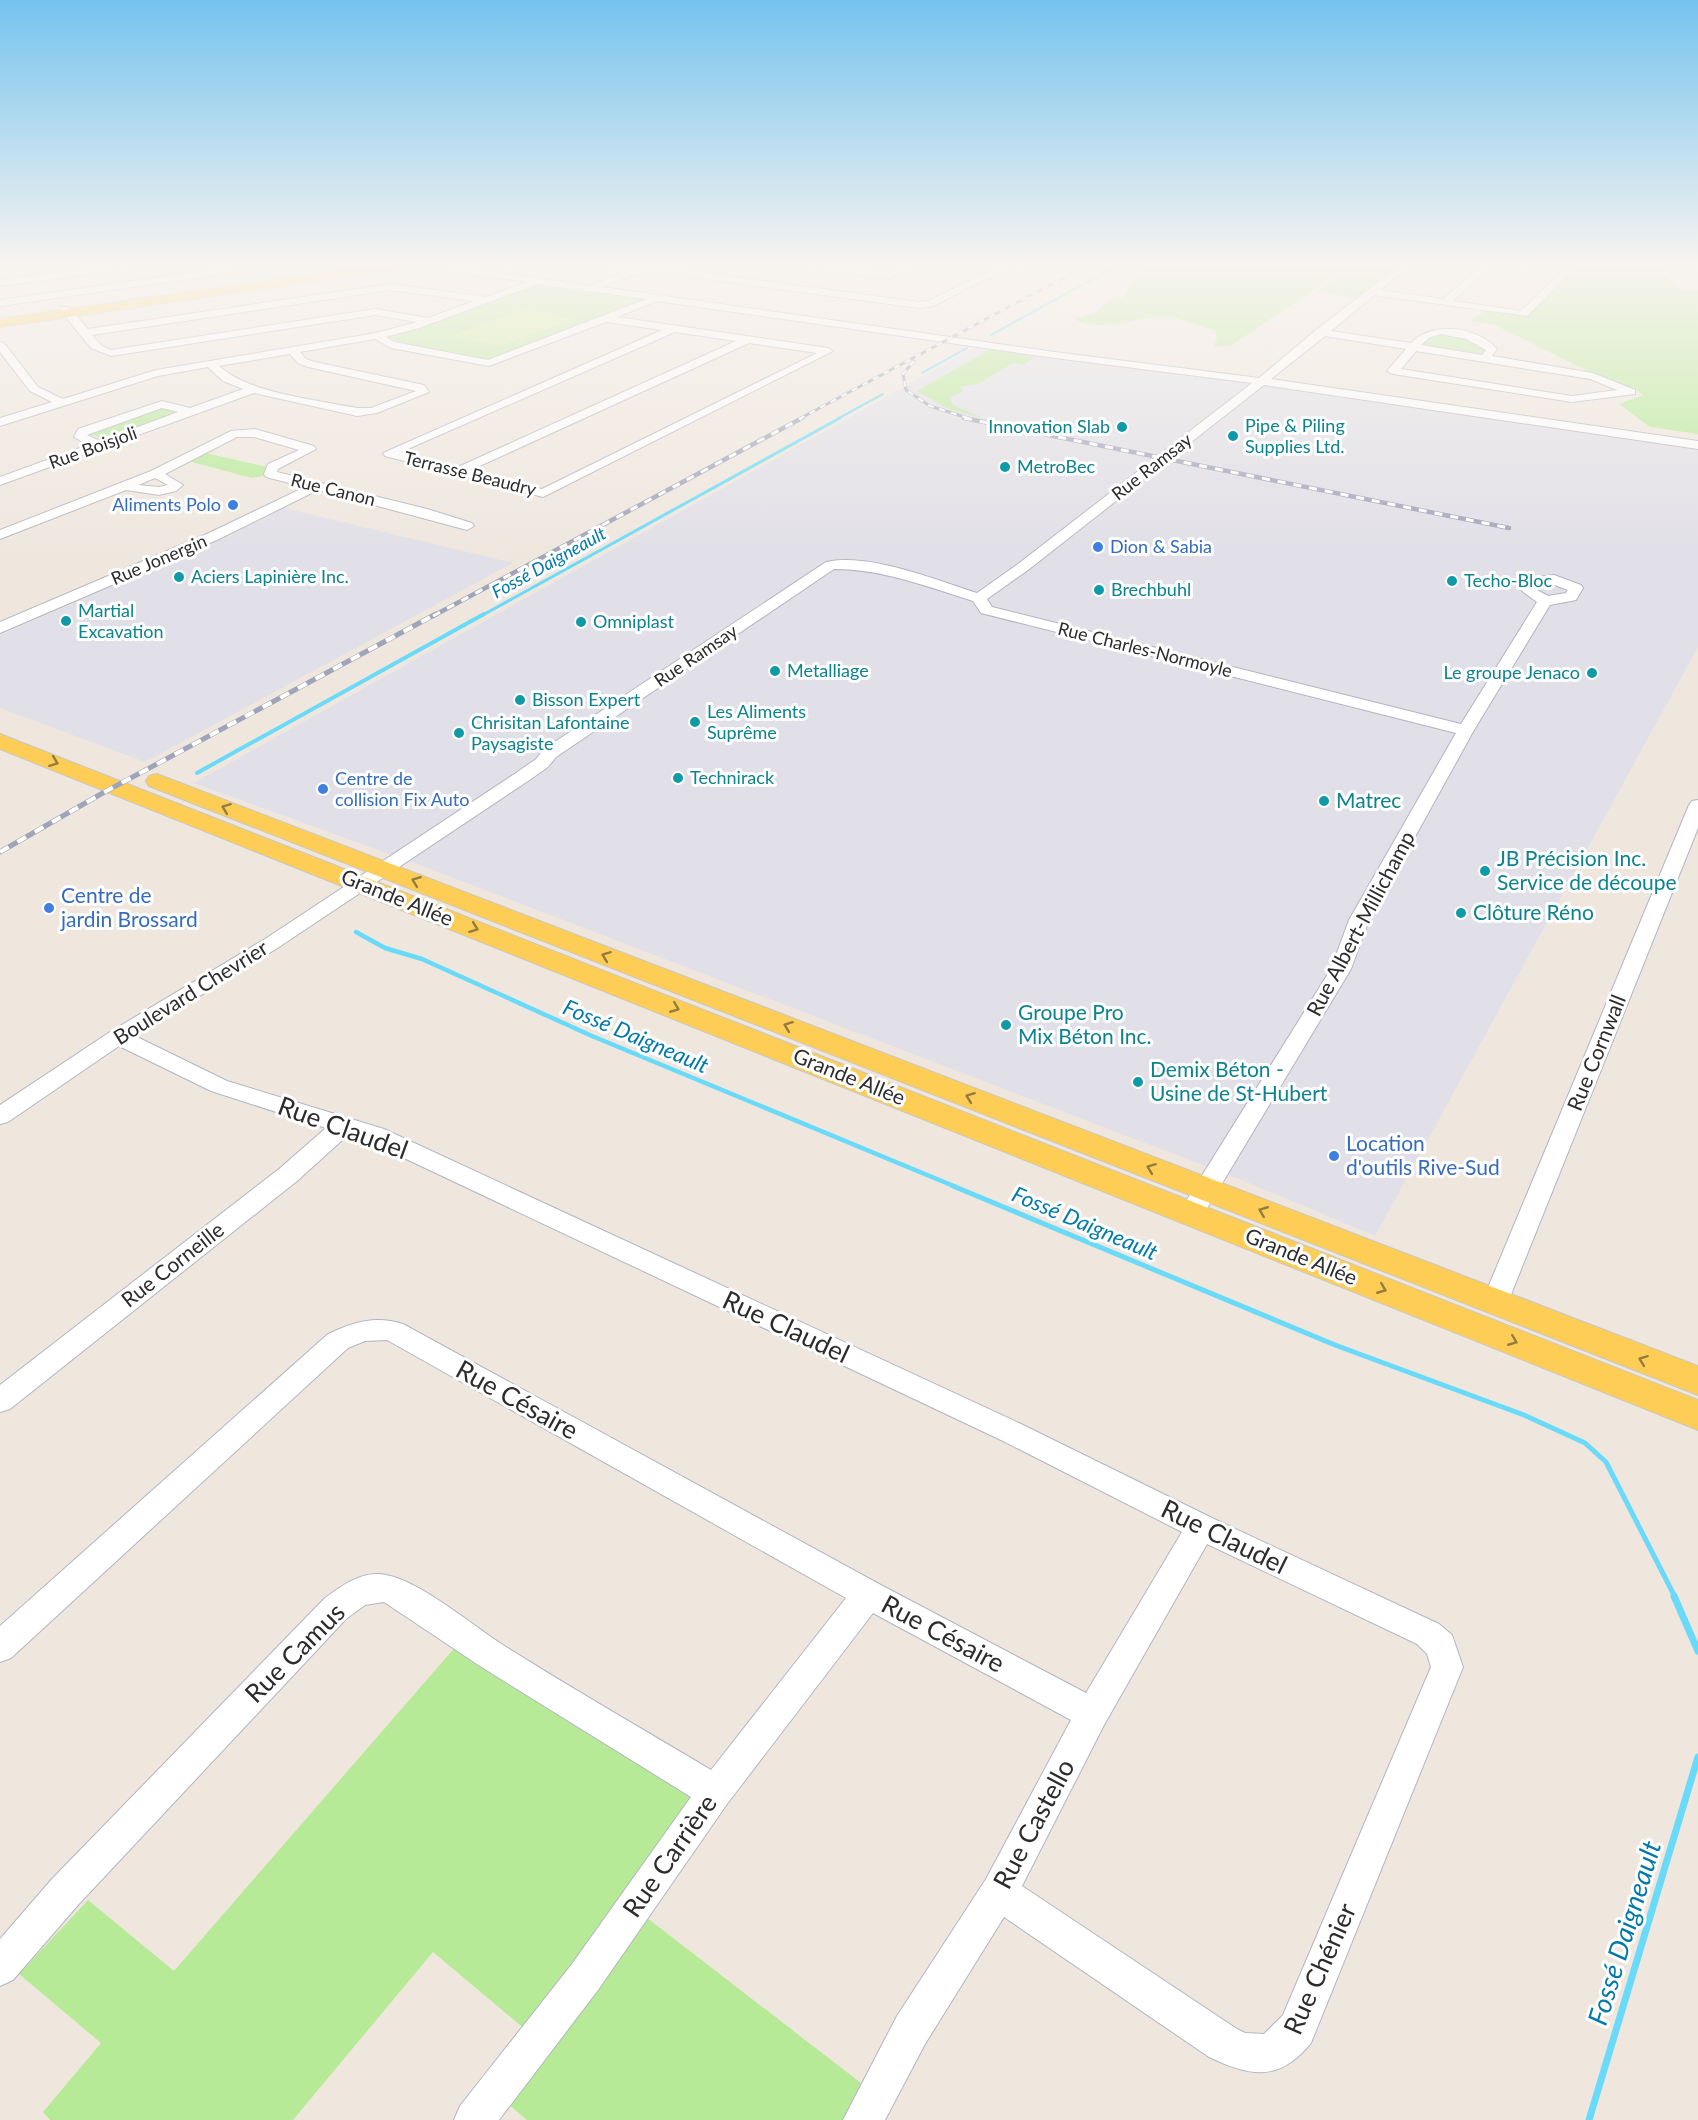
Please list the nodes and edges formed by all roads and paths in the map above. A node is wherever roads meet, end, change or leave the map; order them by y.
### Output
1 (15, 364) edge
2 (205, 364) edge
3 (211, 364) edge
4 (309, 364) edge
5 (593, 364) edge
6 (694, 364) edge
7 (802, 364) edge
8 (1150, 364) edge
9 (1281, 364) edge
10 (1399, 364) edge
11 (1516, 364) edge
12 (1262, 379) junction
13 (253, 389) junction
14 (63, 403) junction
15 (191, 412) junction
16 (0, 422) edge
17 (1698, 438) edge
18 (100, 445) junction
19 (1698, 446) edge
20 (0, 466) edge
21 (459, 471) junction
22 (24, 473) junction
23 (155, 474) junction
24 (0, 481) edge
25 (125, 486) junction
26 (316, 486) junction
27 (467, 526) dead end
28 (0, 535) edge
29 (831, 566) joint
30 (979, 598) junction
31 (1545, 601) dead end
32 (0, 628) edge
33 (0, 720) edge
34 (1466, 730) junction
35 (0, 741) edge
36 (1698, 805) edge
37 (1692, 833) edge
38 (372, 876) junction
39 (118, 1037) junction
40 (0, 1116) edge
41 (344, 1125) junction
42 (1198, 1201) junction
43 (1495, 1302) junction
44 (1698, 1381) edge
45 (0, 1401) edge
46 (1698, 1415) edge
47 (1201, 1527) junction
48 (868, 1594) junction
49 (1441, 1646) joint
50 (0, 1647) edge
51 (1092, 1714) junction
52 (715, 1792) junction
53 (999, 1892) junction
54 (0, 1967) edge
55 (474, 2120) edge
56 (863, 2120) edge

1 - 14 street
2 - 14 street
3 - 13 street
4 - 13 street
5 - 21 street, Terrasse Beaudry
6 - 21 street
7 - 21 street, Terrasse Beaudry
8 - 12 street
9 - 12 street, Rue Ramsay
10 - 11 street
12 - 17 street
12 - 19 street
12 - 30 street, Rue Ramsay
13 - 15 street, Rue Boisjoli
14 - 16 street
15 - 18 street, Rue Boisjoli
15 - 18 street
18 - 22 street, Rue Boisjoli
20 - 22 street
22 - 24 street, Rue Boisjoli
23 - 25 street, Rue Canon
23 - 25 street
23 - 26 street, Rue Canon
25 - 28 street, Rue Canon
26 - 27 street, Rue Canon
26 - 32 street, Rue Jonergin
29 - 30 street, Rue Charles-Normoyle
29 - 38 street, Rue Ramsay
30 - 34 street, Rue Charles-Normoyle
31 - 34 street, Rue Albert-Millichamp
38 -> 33 main road, Grande Allée
34 - 42 street, Rue Albert-Millichamp
35 -> 38 main road, Grande Allée
36 - 37 street, Rue Cornwall
37 - 43 street, Rue Cornwall
38 - 39 street, Boulevard Chevrier
38 - 42 main road, Grande Allée
39 - 40 street, Boulevard Chevrier
39 - 41 street, Rue Claudel
41 - 45 street, Rue Corneille
41 - 47 street, Rue Claudel
43 -> 42 main road, Grande Allée
42 -> 46 main road, Grande Allée
44 -> 43 main road, Grande Allée
47 - 49 street, Rue Claudel
47 - 51 street, Rue Castello
48 - 50 street, Rue Césaire
48 - 51 street, Rue Césaire
48 - 52 street, Rue Carrière
49 - 53 street, Rue Chénier
51 - 53 street, Rue Castello
52 - 54 street, Rue Camus
52 - 55 street, Rue Carrière
53 - 56 street, Rue Castello

